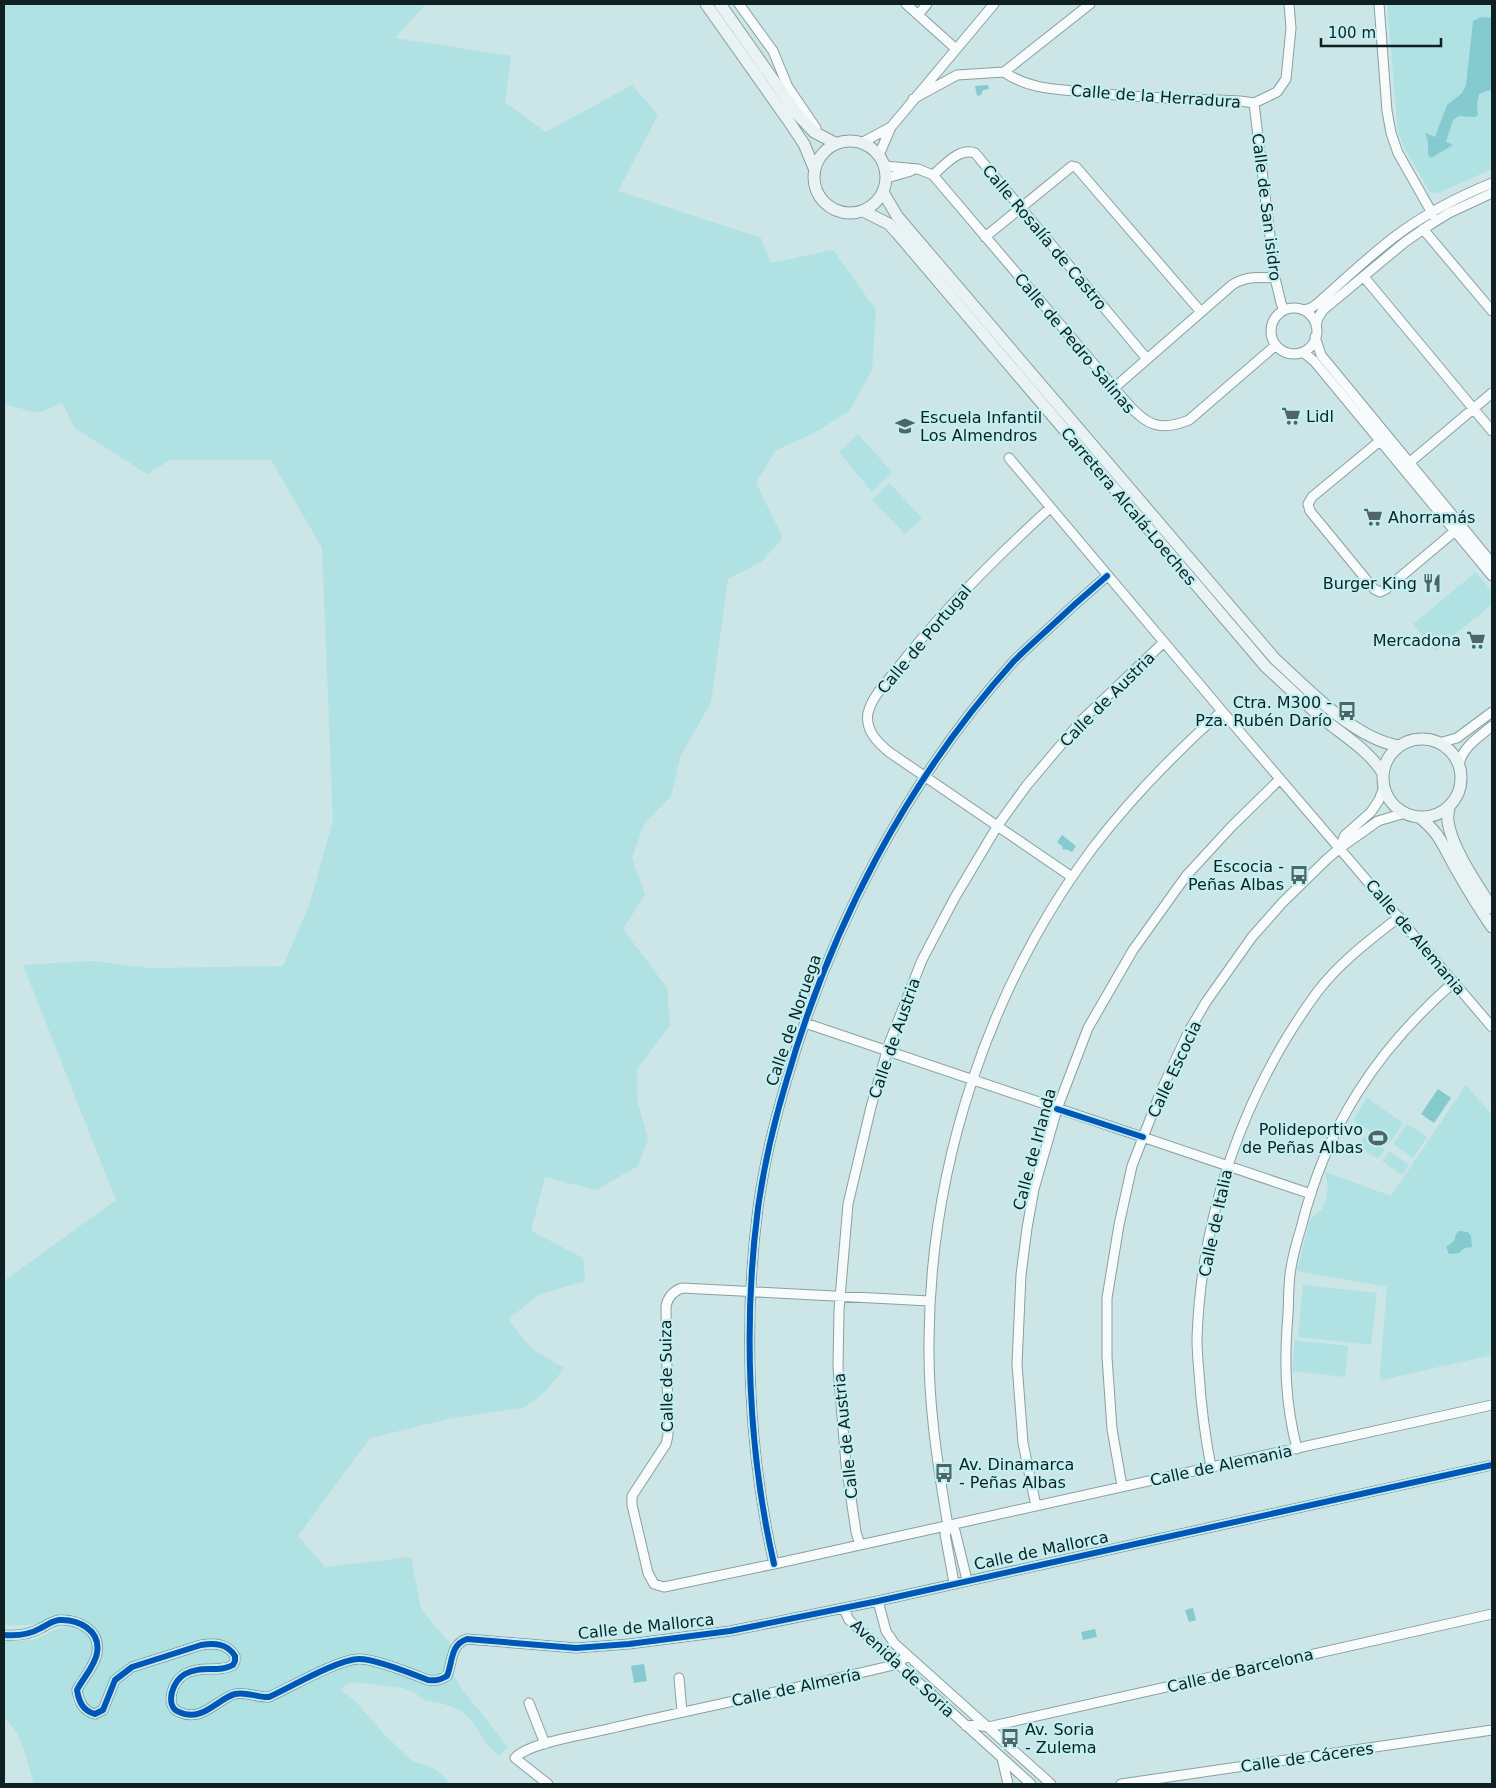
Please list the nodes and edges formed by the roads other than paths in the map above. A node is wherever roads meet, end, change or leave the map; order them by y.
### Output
1 (706, 4) edge
2 (720, 4) edge
3 (739, 4) edge
4 (906, 4) edge
5 (927, 4) edge
6 (994, 4) edge
7 (1090, 4) edge
8 (1289, 4) edge
9 (1379, 4) edge
10 (918, 15) junction
11 (956, 49) junction
12 (1004, 72) junction
13 (914, 99) junction
14 (1254, 103) junction
15 (891, 127) junction
16 (822, 137) junction
17 (863, 142) junction
18 (835, 143) junction
19 (879, 155) junction
20 (814, 168) junction
21 (886, 172) junction
22 (933, 175) junction
23 (1492, 183) edge
24 (883, 192) junction
25 (1492, 193) edge
26 (1020, 208) junction
27 (863, 211) junction
28 (1434, 216) junction
29 (1423, 229) junction
30 (985, 237) junction
31 (1364, 277) junction
32 (1275, 278) junction
33 (1284, 310) junction
34 (1303, 310) junction
35 (1492, 311) edge
36 (1201, 312) junction
37 (1316, 326) junction
38 (1315, 337) junction
39 (1276, 345) junction
40 (1303, 352) junction
41 (1147, 359) junction
42 (1114, 388) junction
43 (1492, 393) edge
44 (1474, 408) junction
45 (1492, 431) edge
46 (1381, 440) junction
47 (1009, 458) dead end
48 (1410, 462) junction
49 (1050, 508) junction
50 (1455, 531) junction
51 (1492, 563) edge
52 (1107, 576) junction
53 (1492, 576) edge
54 (1164, 642) junction
55 (1222, 711) junction
56 (1492, 712) edge
57 (1492, 726) edge
58 (1440, 743) junction
59 (1398, 746) junction
60 (1459, 765) junction
61 (1383, 773) junction
62 (926, 777) junction
63 (1280, 779) junction
64 (1384, 787) junction
65 (1449, 806) junction
66 (1405, 813) junction
67 (1420, 817) junction
68 (998, 825) junction
69 (1340, 848) junction
70 (1072, 877) junction
71 (1492, 908) edge
72 (1399, 917) junction
73 (1492, 927) edge
74 (1454, 982) junction
75 (805, 1023) junction
76 (1492, 1027) edge
77 (886, 1052) junction
78 (972, 1080) junction
79 (1057, 1108) junction
80 (1143, 1137) junction
81 (1228, 1166) junction
82 (1311, 1194) junction
83 (752, 1291) junction
84 (840, 1296) junction
85 (930, 1301) junction
86 (1492, 1406) edge
87 (1297, 1449) junction
88 (1492, 1464) edge
89 (1211, 1467) junction
90 (1122, 1486) junction
91 (1036, 1506) junction
92 (949, 1526) junction
93 (860, 1544) junction
94 (774, 1564) junction
95 (967, 1580) junction
96 (954, 1583) junction
97 (878, 1601) junction
98 (844, 1608) junction
99 (1492, 1614) edge
100 (4, 1635) edge
101 (907, 1655) junction
102 (898, 1664) junction
103 (679, 1678) dead end
104 (529, 1703) dead end
105 (682, 1712) junction
106 (966, 1726) junction
107 (988, 1727) junction
108 (1492, 1730) edge
109 (545, 1744) junction
110 (986, 1744) junction
111 (1002, 1758) junction
112 (548, 1784) edge
113 (1008, 1784) edge
114 (1031, 1784) edge
115 (1051, 1784) edge
116 (1121, 1784) edge

1 - 20 main road
2 - 16 main road
3 - 16 street
4 - 10 street
5 - 10 street
6 - 11 street
7 - 12 street
8 - 14 street, Calle de la Herradura
9 - 28 street
10 - 11 street
11 - 13 street
12 - 13 street
12 - 14 street, Calle de la Herradura
13 - 15 street
14 - 32 street, Calle de San isidro
15 - 17 street
15 - 19 street
16 - 18 main road
17 - 18 main road
17 - 19 main road
18 - 20 main road
19 - 21 main road
20 - 27 main road
21 - 22 street, Calle de Pedro Salinas
21 - 24 main road
22 - 26 street, Calle Rosalía de Castro
22 - 30 street, Calle de Pedro Salinas
23 - 28 street
24 - 27 main road
24 - 59 main road, Carretera Alcalá-Loeches
25 - 28 street
26 - 30 street
26 - 36 street
26 - 41 street, Calle Rosalía de Castro
27 - 61 main road, Carretera Alcalá-Loeches
28 - 29 street
28 - 34 street
29 - 31 street
29 - 35 street
30 - 42 street, Calle de Pedro Salinas
31 - 37 street
31 - 44 street
32 - 33 street, Calle de San isidro
32 - 36 street
33 - 34 street
33 - 39 street
34 - 37 street
36 - 41 street
37 - 38 street
38 - 40 street
38 - 48 street
39 - 40 street
39 - 42 street, Calle de Pedro Salinas
40 - 46 street
41 - 42 street
43 - 44 street
44 - 45 street
44 - 48 street
46 - 50 street
46 - 50 street
47 - 49 street
48 - 51 street
49 - 52 street
49 - 62 street, Calle de Portugal
50 - 53 street
52 - 54 street
52 - 62 street, Calle de Noruega
54 - 55 street
54 - 68 street, Calle de Austria
55 - 63 street
55 - 70 street
56 - 58 street
57 - 60 street
58 - 59 main road
58 - 60 main road
59 - 61 main road
60 - 65 main road
61 - 64 main road
62 - 68 street, Calle de Portugal
62 - 75 street, Calle de Noruega
63 - 69 street
63 - 79 street, Calle de Irlanda
64 - 66 main road
64 - 69 street, Calle Escocia
65 - 67 main road
65 - 71 main road
66 - 67 main road
66 - 69 street, Calle Escocia
67 - 73 main road
68 - 70 street, Calle de Portugal
68 - 77 street, Calle de Austria
69 - 72 street, Calle de Alemania
69 - 80 street, Calle Escocia
70 - 78 street
72 - 74 street, Calle de Alemania
72 - 81 street, Calle de Italia
74 - 76 street, Calle de Alemania
74 - 82 street
75 - 77 street
75 - 83 street, Calle de Noruega
77 - 78 street
77 - 84 street, Calle de Austria
78 - 79 street
78 - 85 street
79 - 80 street
79 - 91 street, Calle de Irlanda
80 - 81 street
80 - 90 street, Calle Escocia
81 - 82 street
81 - 89 street, Calle de Italia
82 - 87 street
83 - 84 street, Calle de Suiza
83 - 94 street, Calle de Noruega
83 - 94 street, Calle de Suiza
84 - 85 street, Calle de Suiza
84 - 93 street, Calle de Austria
85 - 92 street
86 - 87 street, Calle de Alemania
87 - 89 street, Calle de Alemania
88 - 95 street, Calle de Mallorca
89 - 90 street, Calle de Alemania
90 - 91 street, Calle de Alemania
91 - 92 street, Calle de Alemania
92 - 93 street, Calle de Suiza
92 - 95 street
92 - 96 street
93 - 94 street, Calle de Suiza
95 - 96 street, Calle de Mallorca
96 - 97 street, Calle de Mallorca
97 - 98 street, Calle de Mallorca
97 - 101 street, Avenida de Soria
98 - 100 street, Calle de Mallorca
98 - 102 street, Avenida de Soria
99 - 107 street, Calle de Barcelona
101 - 102 street
101 - 107 street, Avenida de Soria
102 - 105 street, Calle de Almería
102 - 106 street, Avenida de Soria
103 - 105 street
104 - 109 street
105 - 109 street, Calle de Almería
106 - 107 street, Avenida de Soria
106 - 110 street, Avenida de Soria
107 - 110 street
107 - 115 street, Avenida de Soria
108 - 116 street, Calle de Cáceres
109 - 112 street, Calle de Almería
110 - 111 street, Avenida de Soria
111 - 113 street
111 - 114 street, Avenida de Soria

